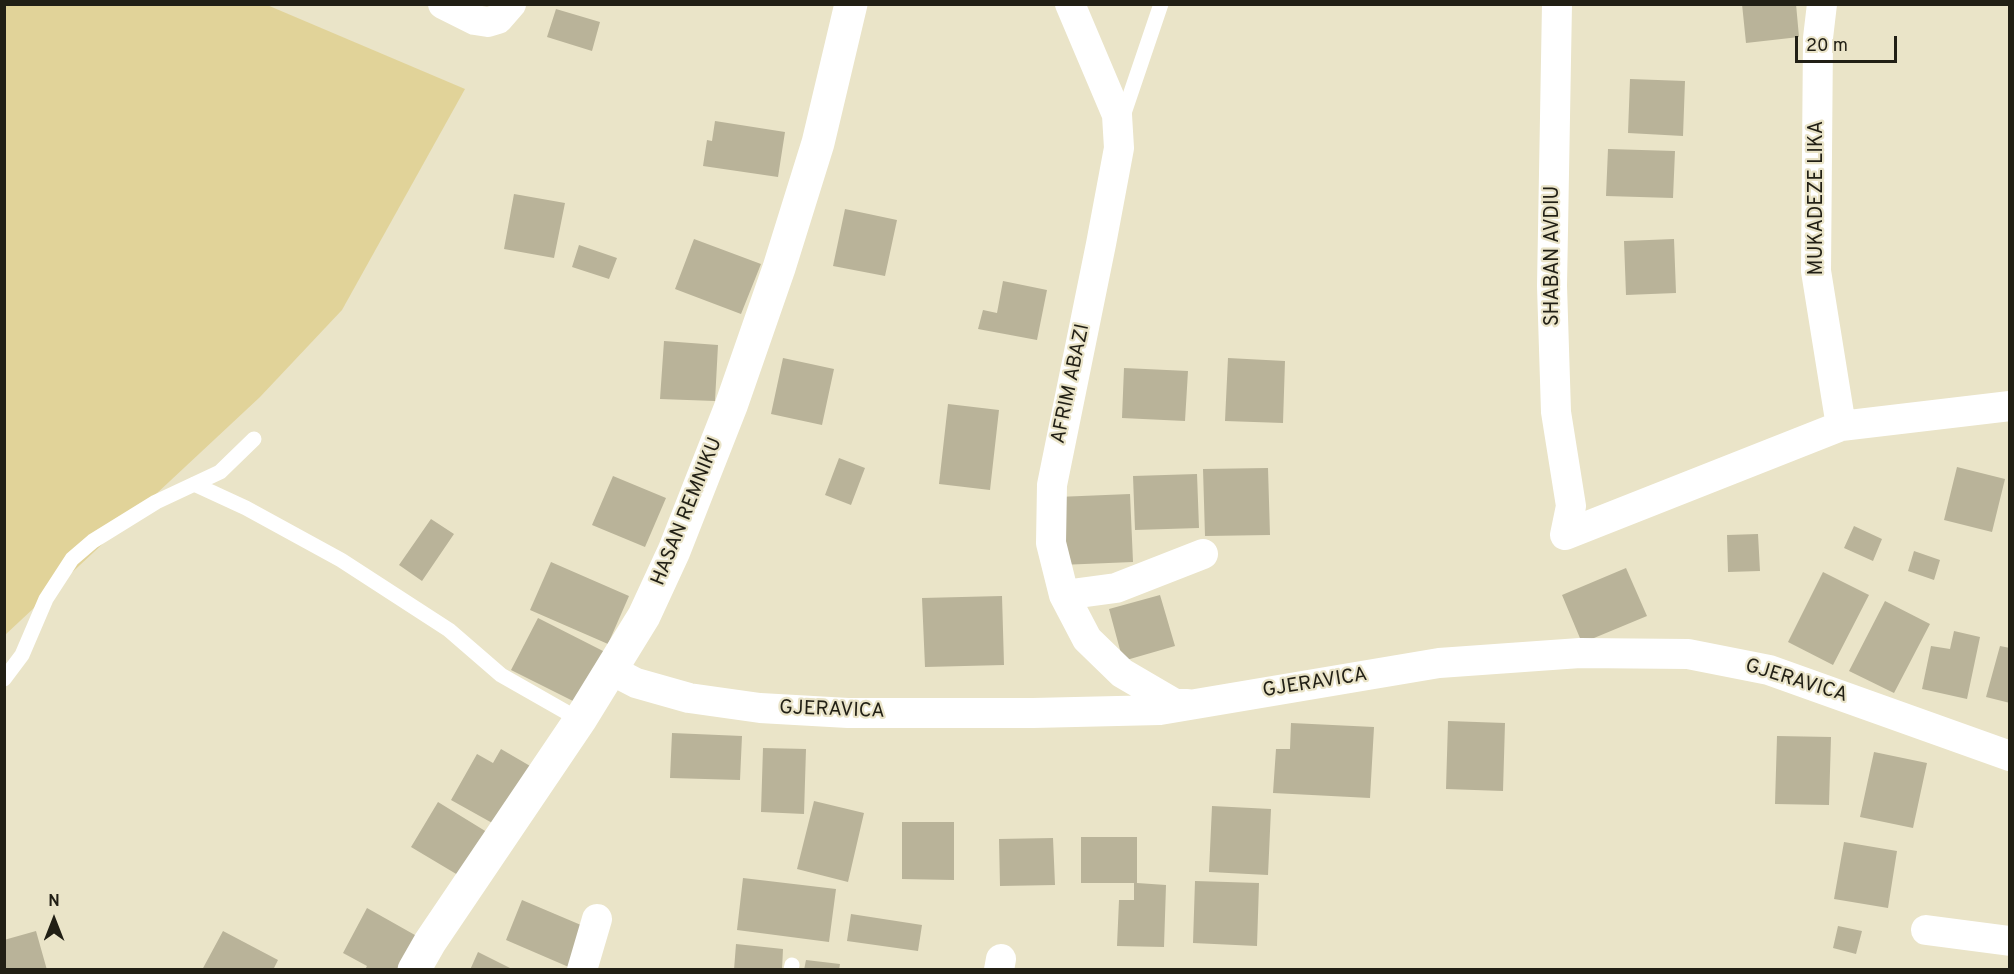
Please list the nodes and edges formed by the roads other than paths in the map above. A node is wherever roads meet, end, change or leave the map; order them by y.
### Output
1 (443, 4) edge
2 (511, 4) edge
3 (851, 4) edge
4 (1070, 4) edge
5 (1161, 4) edge
6 (1557, 4) edge
7 (1822, 4) edge
8 (1118, 130) junction
9 (2010, 406) edge
10 (1841, 426) junction
11 (254, 439) dead end
12 (194, 484) junction
13 (1203, 554) dead end
14 (1064, 596) junction
15 (611, 670) junction
16 (4, 679) edge
17 (1195, 704) junction
18 (580, 720) junction
19 (2010, 756) edge
20 (597, 919) dead end
21 (1926, 930) dead end
22 (2010, 941) edge
23 (414, 969) edge
24 (582, 969) edge

1 - 2 street
3 - 15 street, HASAN REMNIKU
4 - 8 street, AFRIM ABAZI
5 - 8 lane
6 - 10 street, SHABAN AVDIU
7 - 10 street, MUKADEZE LIKA
8 - 14 street, AFRIM ABAZI
9 - 10 street
11 - 12 lane
12 - 16 lane
12 - 18 lane
13 - 14 street
14 - 17 street, AFRIM ABAZI
15 - 17 street, GJERAVICA
15 - 18 street, HASAN REMNIKU
17 - 19 street, GJERAVICA
18 - 23 street, HASAN REMNIKU
20 - 24 street
21 - 22 street

